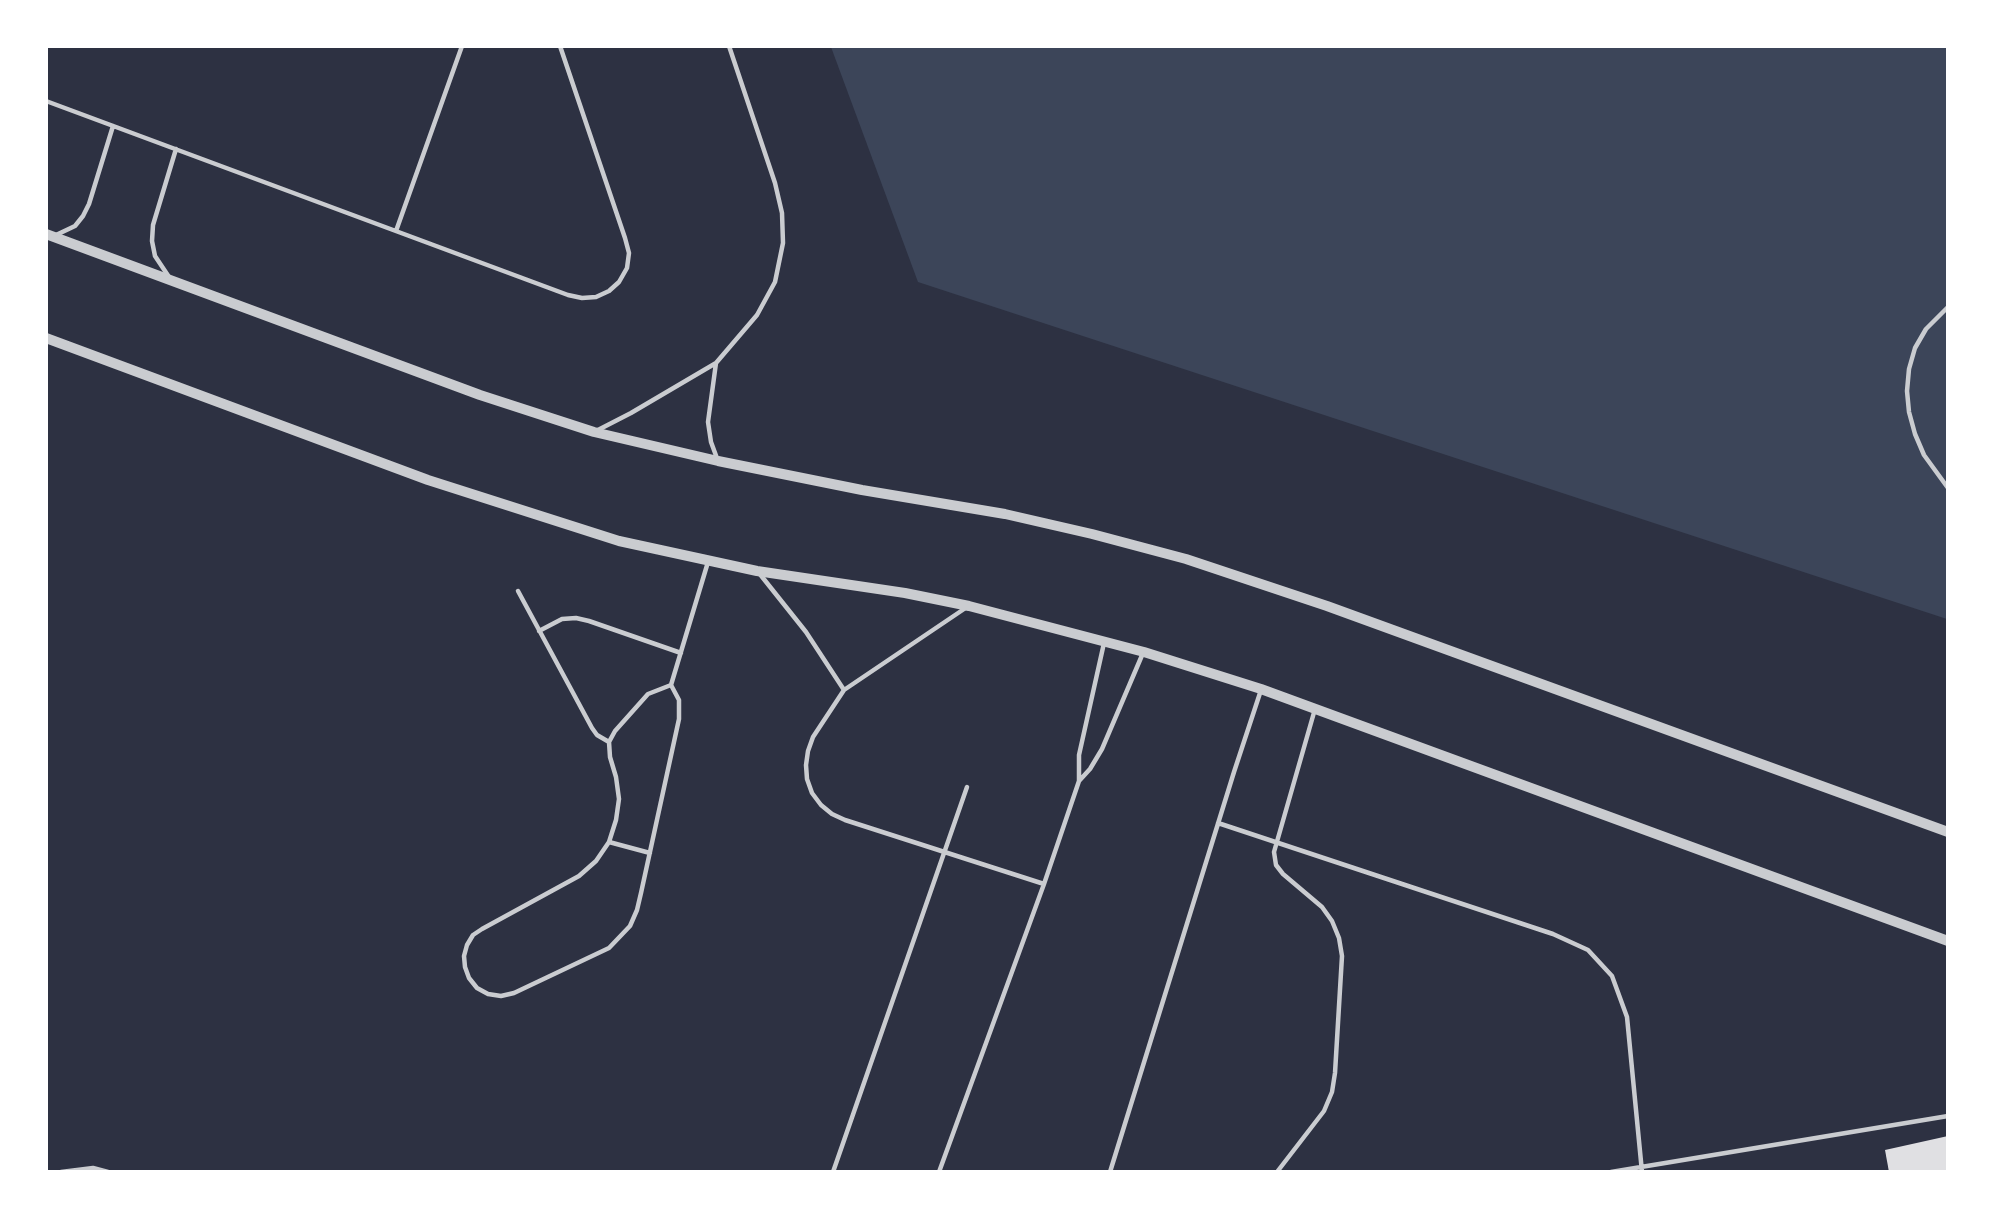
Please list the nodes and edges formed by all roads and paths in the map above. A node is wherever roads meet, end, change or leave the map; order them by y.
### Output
1 (462, 46) edge
2 (560, 46) edge
3 (729, 46) edge
4 (46, 101) edge
5 (113, 126) junction
6 (176, 149) junction
7 (396, 231) junction
8 (49, 235) edge
9 (173, 281) junction
10 (1947, 307) edge
11 (46, 338) edge
12 (716, 363) junction
13 (594, 432) junction
14 (718, 461) junction
15 (1947, 488) edge
16 (708, 562) junction
17 (757, 572) junction
18 (518, 591) dead end
19 (969, 606) junction
20 (539, 631) junction
21 (1105, 640) junction
22 (1144, 652) junction
23 (681, 653) junction
24 (671, 685) junction
25 (1261, 689) junction
26 (844, 690) junction
27 (1315, 709) junction
28 (609, 742) junction
29 (1079, 781) junction
30 (967, 787) dead end
31 (1218, 823) junction
32 (1947, 832) edge
33 (609, 842) junction
34 (1276, 842) junction
35 (944, 852) junction
36 (650, 853) junction
37 (1044, 884) junction
38 (1947, 941) edge
39 (1947, 1116) edge
40 (1642, 1169) edge
41 (61, 1172) edge
42 (108, 1172) edge
43 (833, 1172) edge
44 (939, 1172) edge
45 (1110, 1172) edge
46 (1277, 1172) edge
47 (1611, 1172) edge

1 - 7 lane
2 - 7 lane
3 - 12 lane
4 - 5 lane
5 - 6 lane
5 - 8 lane
6 - 7 lane
6 - 9 lane
8 - 9 street
9 - 13 street
10 - 15 lane
11 - 16 street
12 - 13 lane
12 - 14 lane
13 - 14 street
14 - 32 street
16 - 17 street
16 - 23 lane
17 - 19 street
17 - 26 lane
18 - 20 lane
19 - 21 street
19 - 26 lane
20 - 23 lane
20 - 28 lane
21 - 22 street
21 - 29 lane
22 - 25 street
22 - 29 lane
23 - 24 lane
24 - 28 lane
24 - 36 lane
25 - 27 street
25 - 31 lane
26 - 35 lane
27 - 34 lane
27 - 38 street
28 - 33 lane
29 - 37 lane
30 - 35 lane
31 - 34 lane
31 - 45 lane
33 - 36 lane
33 - 36 lane
34 - 40 lane
34 - 46 lane
35 - 37 lane
35 - 43 lane
37 - 44 lane
39 - 40 lane
40 - 47 lane
41 - 42 lane

